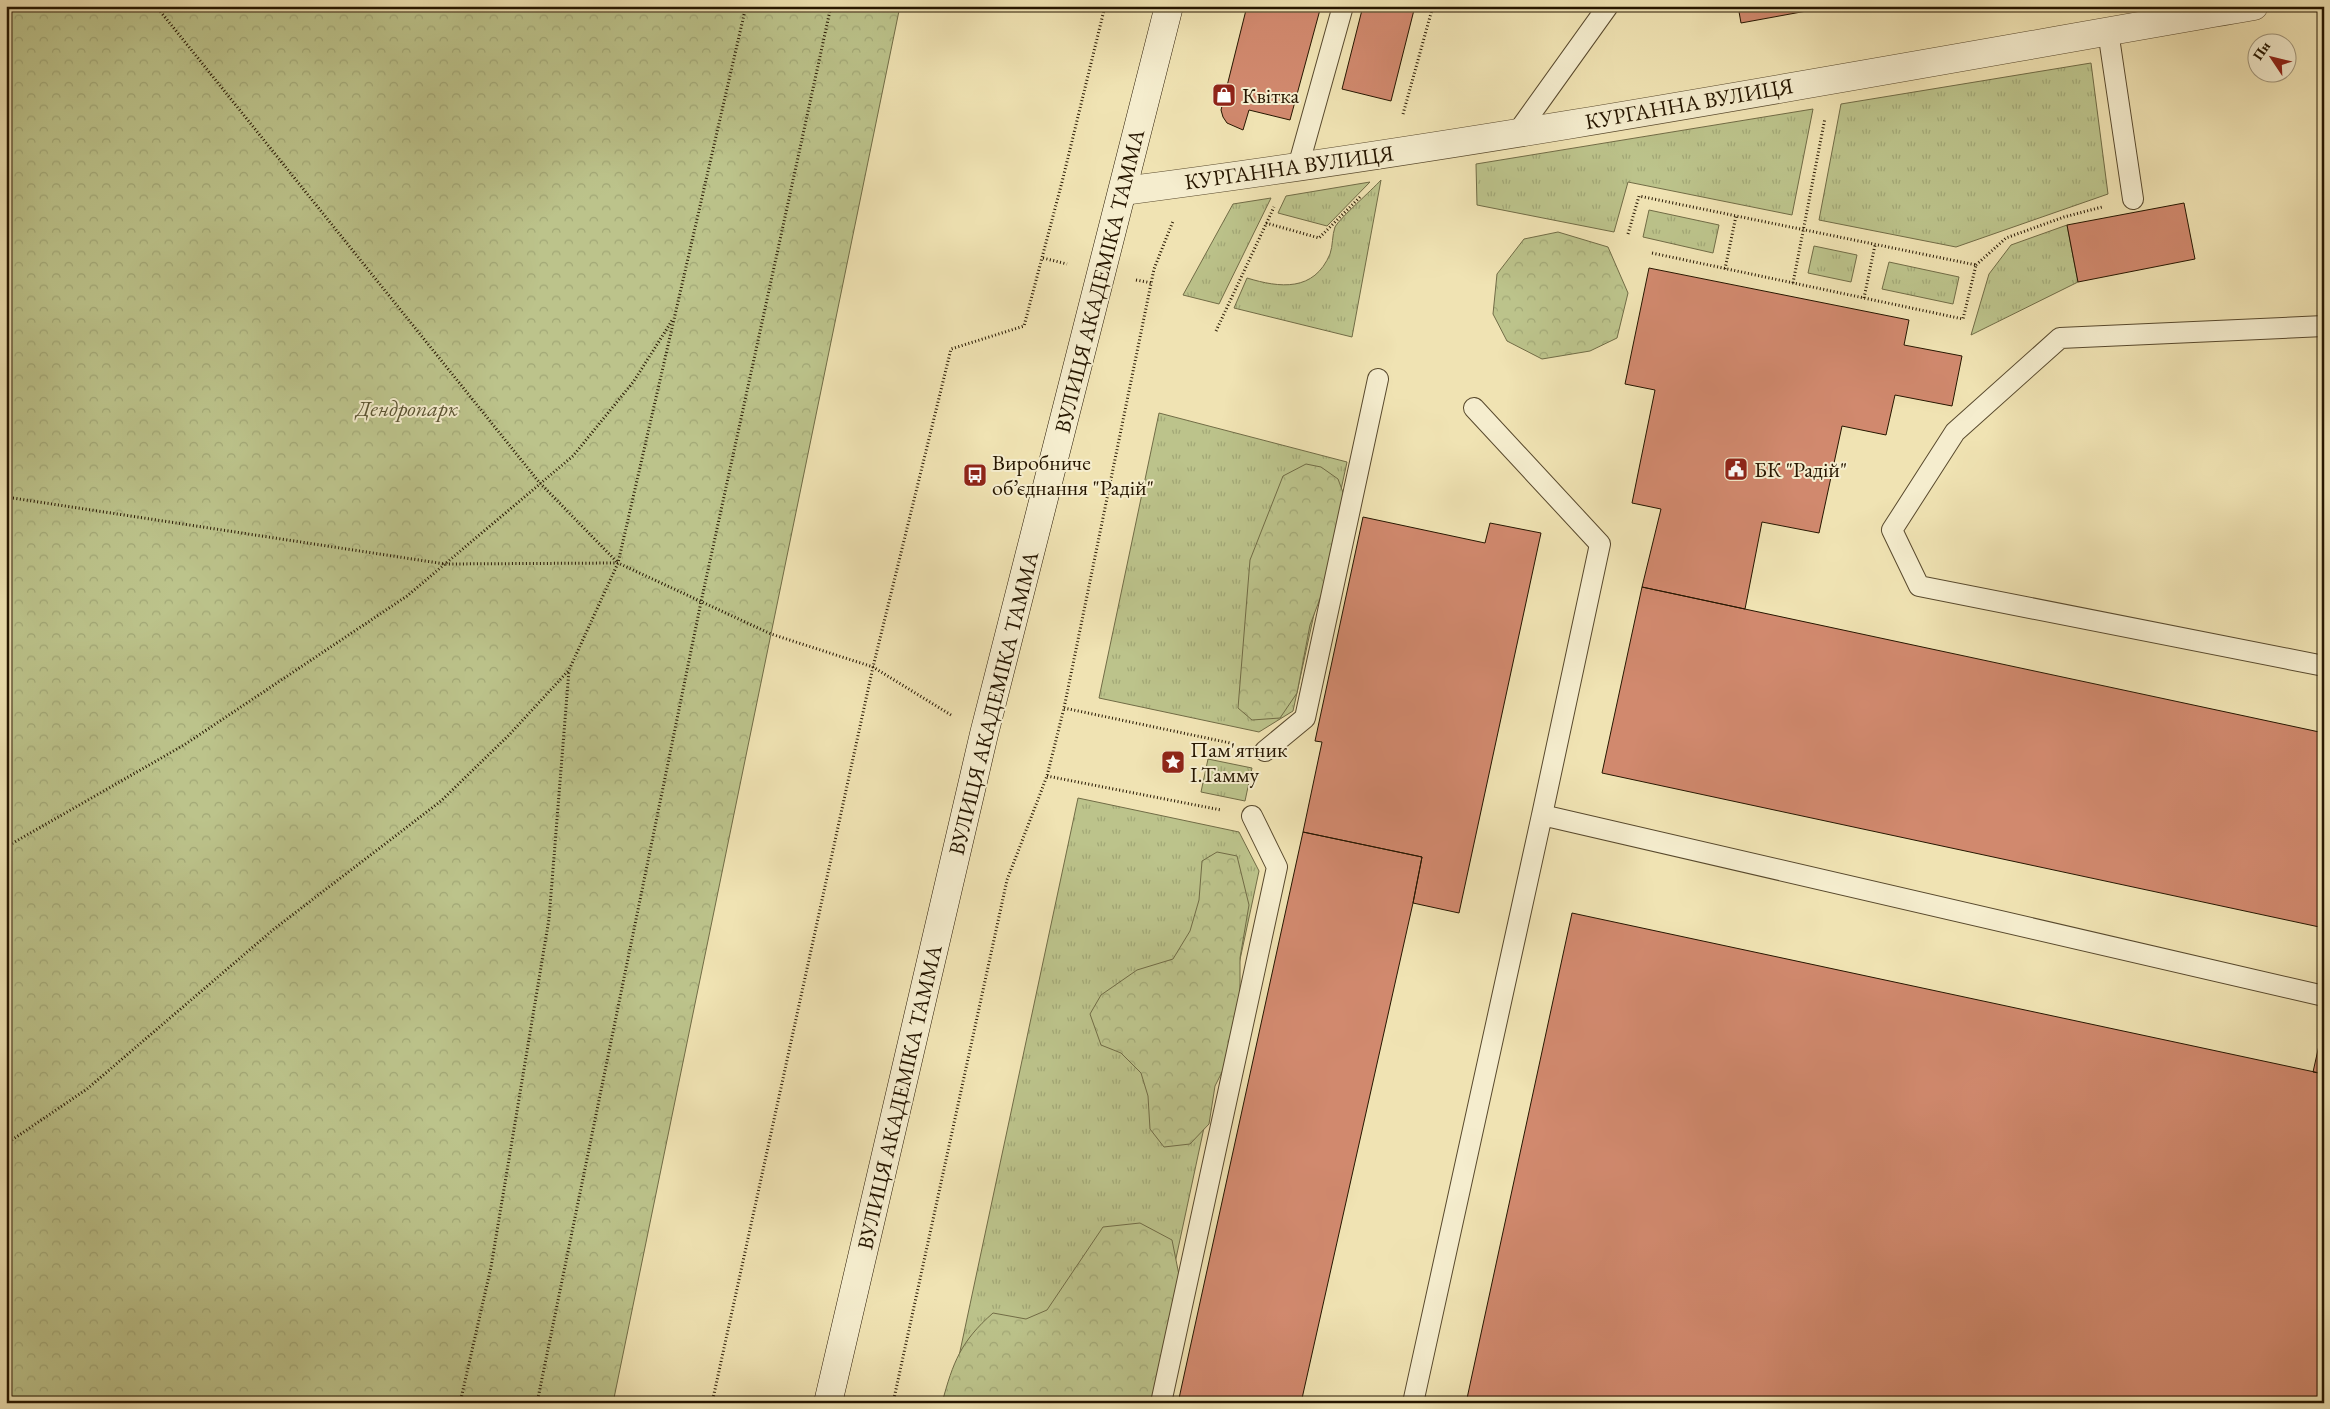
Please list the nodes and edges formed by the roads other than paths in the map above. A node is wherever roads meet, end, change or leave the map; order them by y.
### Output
1 (1169, 6) edge
2 (1342, 6) edge
3 (1608, 6) edge
4 (2254, 6) edge
5 (2108, 32) junction
6 (1517, 133) junction
7 (1298, 167) junction
8 (1123, 190) junction
9 (2133, 199) road end
10 (2324, 326) edge
11 (1378, 379) dead end
12 (1474, 408) dead end
13 (2324, 666) edge
14 (1265, 751) road end
15 (1542, 815) junction
16 (1252, 816) road end
17 (2324, 996) edge
18 (828, 1403) edge
19 (1162, 1403) edge
20 (1413, 1403) edge

1 - 8 main road, ВУЛИЦЯ АКАДЕМІКА ТАММА
2 - 7 lane
3 - 6 lane
4 - 5 main road, КУРГАННА ВУЛИЦЯ
5 - 6 main road, КУРГАННА ВУЛИЦЯ
5 - 9 lane
6 - 7 main road, КУРГАННА ВУЛИЦЯ
7 - 8 main road, КУРГАННА ВУЛИЦЯ
8 - 18 main road, ВУЛИЦЯ АКАДЕМІКА ТАММА
10 - 13 lane
11 - 14 lane
12 - 15 lane
15 - 17 lane
15 - 20 lane
16 - 19 lane

